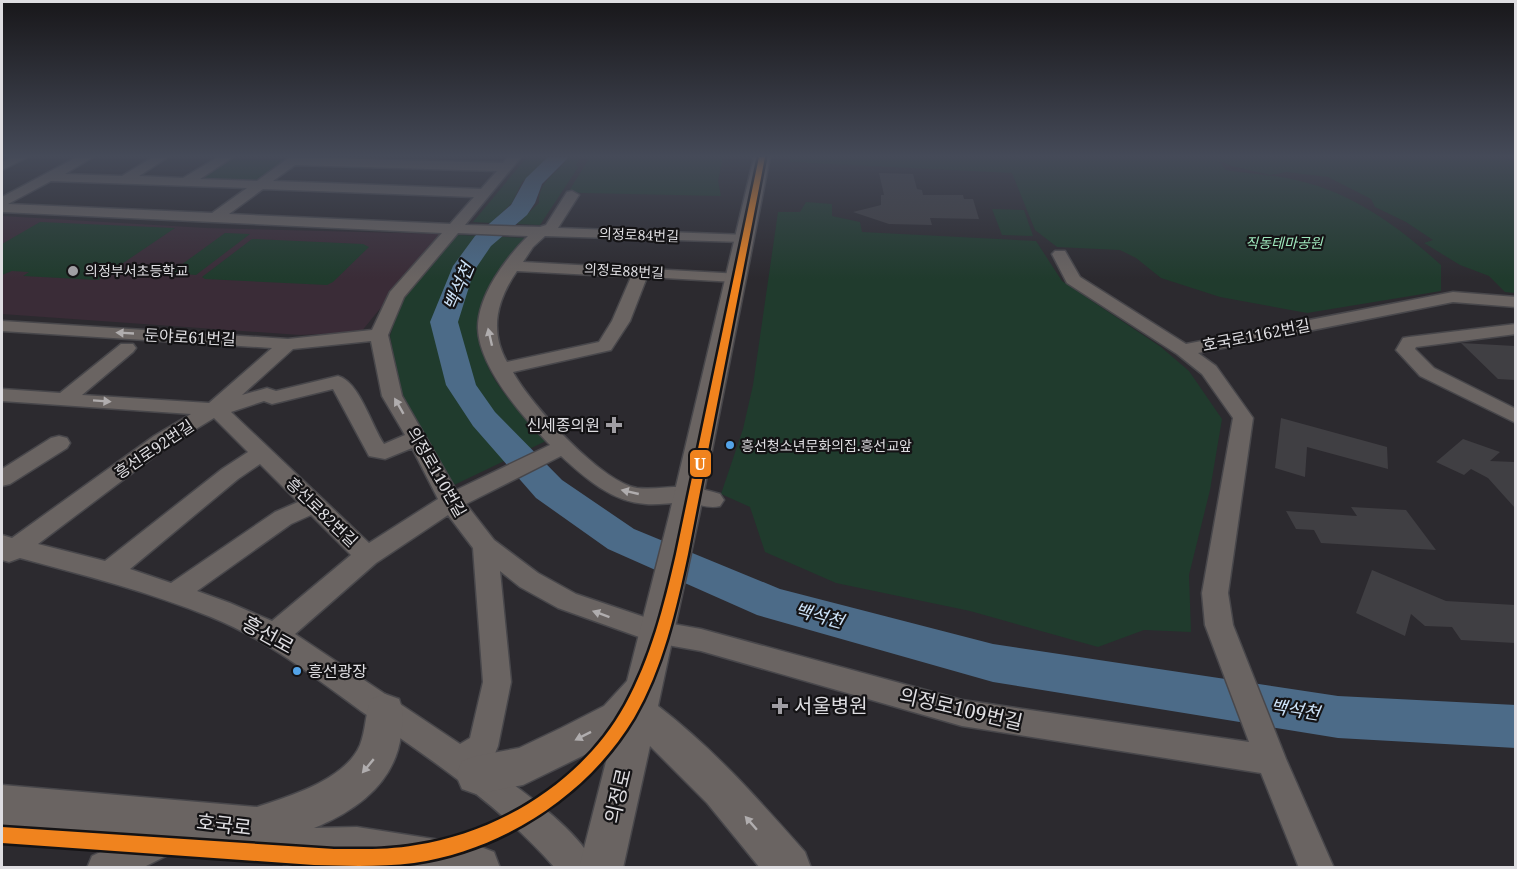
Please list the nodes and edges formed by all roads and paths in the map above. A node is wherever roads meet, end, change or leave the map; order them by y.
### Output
1 (242, 198) edge
2 (481, 198) edge
3 (570, 198) edge
4 (752, 198) edge
5 (2, 208) edge
6 (215, 218) junction
7 (457, 228) junction
8 (538, 231) junction
9 (743, 238) junction
10 (1060, 254) dead end
11 (512, 266) junction
12 (640, 272) junction
13 (735, 277) junction
14 (1515, 302) edge
15 (2, 326) edge
16 (1515, 330) edge
17 (379, 335) junction
18 (288, 344) junction
19 (127, 348) dead end
20 (1183, 350) junction
21 (502, 369) junction
22 (2, 395) edge
23 (66, 398) junction
24 (216, 409) junction
25 (1515, 417) edge
26 (417, 438) junction
27 (59, 443) dead end
28 (563, 447) junction
29 (262, 453) junction
30 (2, 479) edge
31 (712, 500) dead end
32 (451, 502) junction
33 (313, 505) junction
34 (686, 506) junction
35 (485, 546) junction
36 (6, 551) edge
37 (367, 556) junction
38 (109, 572) junction
39 (174, 594) junction
40 (658, 625) junction
41 (275, 635) junction
42 (639, 700) junction
43 (385, 711) junction
44 (1271, 760) junction
45 (468, 769) junction
46 (2, 806) edge
47 (200, 822) junction
48 (257, 828) junction
49 (317, 859) edge
50 (104, 867) edge
51 (478, 867) edge
52 (579, 867) edge
53 (601, 867) edge
54 (789, 867) edge
55 (1317, 867) edge

1 - 6 street
2 - 7 street
3 - 8 street
4 - 9 street
5 - 6 street, 의정로84번길
6 - 7 street, 의정로84번길
7 - 8 street, 의정로84번길
7 - 17 street
8 - 9 street, 의정로84번길
8 - 11 street
9 - 13 street
10 - 20 street
11 - 12 street, 의정로88번길
21 -> 11 street
12 - 13 street, 의정로88번길
12 - 21 street
13 - 34 street
14 - 20 street, 호국로1162번길
18 -> 15 street, 둔야로61번길
16 - 25 street
17 - 18 street, 둔야로61번길
26 -> 17 street, 의정로110번길
18 - 24 street, 흥선로92번길
19 - 23 street
20 - 44 street, 호국로1162번길
21 - 28 street
22 - 23 street
23 -> 24 street
24 - 26 street
24 - 29 street, 흥선로82번길
24 - 36 street, 흥선로92번길
26 - 32 street, 의정로110번길
27 - 30 street
28 - 32 street
34 -> 28 street
29 - 33 street, 흥선로82번길
29 - 38 street
31 - 34 street
32 - 35 street, 의정로110번길
32 - 37 street
33 - 37 street, 흥선로82번길
33 - 39 street
34 - 40 street, 의정로
40 -> 35 street, 의정로110번길
35 - 45 street
36 - 38 street, 흥선로
37 - 41 street, 흥선로82번길
38 - 39 street, 흥선로
39 - 41 street, 흥선로
40 - 42 street, 의정로
40 - 44 street, 의정로109번길
41 - 43 street, 흥선로
42 -> 45 street
42 - 53 street, 의정로
54 -> 42 street
43 - 45 street, 흥선로
43 -> 48 street
44 - 55 street
45 - 52 street, 흥선로
46 - 47 street, 호국로
47 - 48 street, 호국로
47 - 50 street
48 - 49 street, 호국로
49 - 51 street, 호국로

